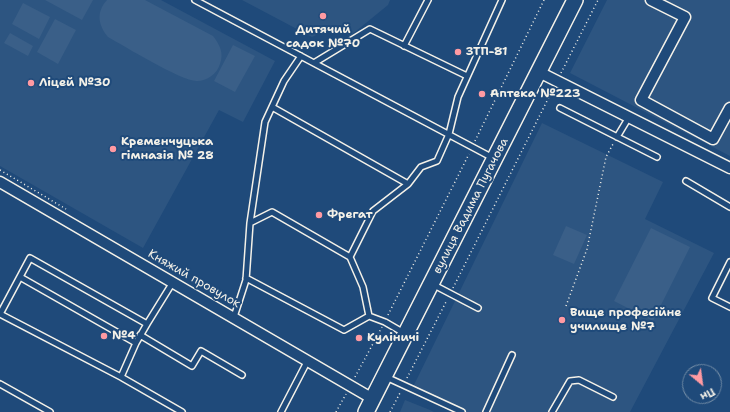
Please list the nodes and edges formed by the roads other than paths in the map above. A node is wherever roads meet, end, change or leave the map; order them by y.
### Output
1 (195, 0) edge
2 (428, 0) edge
3 (502, 0) edge
4 (575, 0) edge
5 (651, 0) edge
6 (203, 2) edge
7 (404, 46) junction
8 (301, 56) junction
9 (314, 63) junction
10 (539, 72) junction
11 (467, 76) junction
12 (272, 107) junction
13 (560, 108) dead end
14 (730, 108) edge
15 (629, 117) junction
16 (449, 134) junction
17 (617, 137) junction
18 (657, 157) dead end
19 (495, 159) junction
20 (730, 168) edge
21 (686, 181) dead end
22 (0, 182) edge
23 (408, 184) junction
24 (730, 207) edge
25 (250, 223) junction
26 (350, 257) junction
27 (730, 262) edge
28 (20, 277) junction
29 (246, 278) junction
30 (174, 281) junction
31 (431, 283) junction
32 (730, 307) edge
33 (478, 308) dead end
34 (0, 314) edge
35 (368, 316) junction
36 (234, 317) junction
37 (147, 324) junction
38 (406, 334) junction
39 (140, 335) junction
40 (136, 343) junction
41 (512, 355) dead end
42 (307, 362) junction
43 (242, 375) dead end
44 (385, 376) junction
45 (121, 377) junction
46 (0, 384) edge
47 (613, 397) dead end
48 (370, 405) edge
49 (50, 412) edge
50 (182, 412) edge
51 (281, 412) edge
52 (462, 412) edge
53 (486, 412) edge
54 (552, 412) edge

1 - 6 lane
2 - 7 lane
3 - 11 lane
4 - 10 street, вулиця Вадима Пугачова
5 - 14 street
6 - 8 lane
7 - 9 lane
7 - 11 lane
8 - 9 lane
8 - 12 lane
9 - 16 lane
10 - 15 street
10 - 19 street, вулиця Вадима Пугачова
11 - 16 lane
12 - 23 lane
12 - 25 lane
13 - 17 lane
15 - 17 lane
15 - 20 street
16 - 19 lane
16 - 23 lane
17 - 18 lane
19 - 31 street, вулиця Вадима Пугачова
21 - 24 lane
22 - 30 street, Княжий провулок
23 - 26 lane
25 - 26 lane
25 - 29 lane
26 - 35 lane
27 - 32 lane
28 - 34 lane
28 - 37 lane
28 - 40 lane
29 - 35 lane
29 - 36 lane
30 - 36 street, Княжий провулок
30 - 37 lane
31 - 33 lane
31 - 38 street, вулиця Вадима Пугачова
34 - 45 lane
35 - 38 lane
36 - 42 street, Княжий провулок
37 - 39 lane
38 - 44 street, вулиця Вадима Пугачова
39 - 40 lane
39 - 43 lane
40 - 45 lane
41 - 53 lane
42 - 48 street, Княжий провулок
42 - 51 lane
44 - 48 street, вулиця Вадима Пугачова
44 - 52 lane
45 - 50 lane
46 - 49 lane
47 - 54 lane

